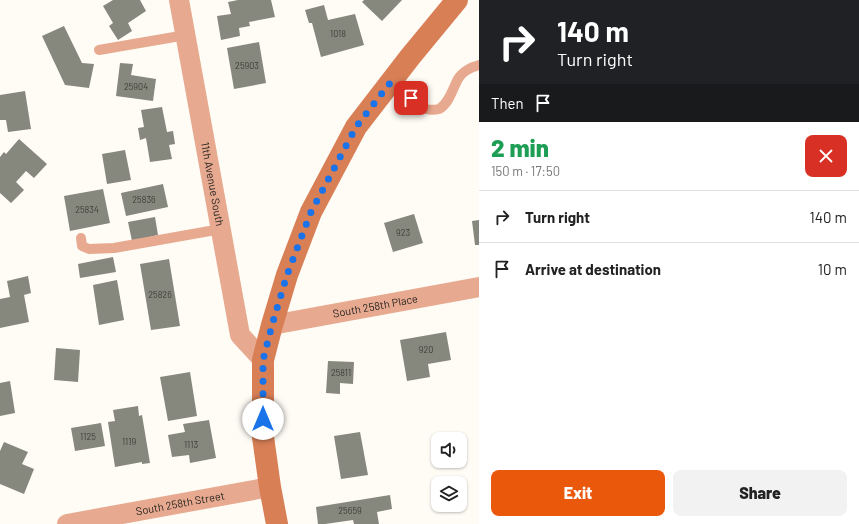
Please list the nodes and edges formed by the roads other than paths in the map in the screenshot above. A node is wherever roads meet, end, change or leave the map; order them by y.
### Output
1 (179, 0) edge
2 (457, 0) edge
3 (186, 35) junction
4 (99, 50) dead end
5 (479, 64) edge
6 (390, 83) junction
7 (221, 229) junction
8 (81, 238) dead end
9 (479, 287) edge
10 (272, 325) junction
11 (263, 360) junction
12 (270, 486) junction
13 (68, 524) edge
14 (277, 524) edge

1 - 3 street, 11th Avenue South
2 - 6 main road
3 - 4 lane
3 - 7 street, 11th Avenue South
5 - 6 lane
6 - 10 main road
7 - 8 lane
7 - 11 street, 11th Avenue South
9 - 10 street, South 258th Place
10 - 11 main road
11 - 12 main road
12 - 13 street, South 258th Street
12 - 14 main road

